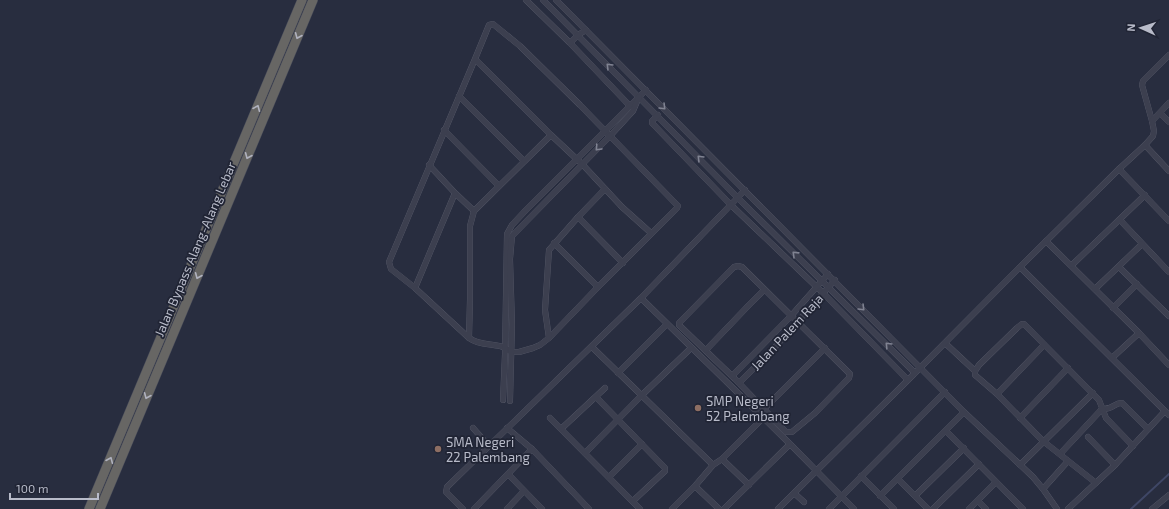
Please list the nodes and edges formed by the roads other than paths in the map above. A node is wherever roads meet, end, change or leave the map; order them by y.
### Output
1 (302, 0) edge
2 (313, 0) edge
3 (526, 0) edge
4 (543, 0) edge
5 (556, 0) edge
6 (586, 30) junction
7 (578, 36) junction
8 (570, 43) junction
9 (1169, 55) edge
10 (475, 59) junction
11 (646, 90) junction
12 (459, 96) junction
13 (640, 96) junction
14 (1169, 103) edge
15 (629, 105) junction
16 (1160, 112) junction
17 (658, 115) junction
18 (1152, 121) junction
19 (1169, 122) edge
20 (444, 130) junction
21 (605, 131) junction
22 (551, 135) junction
23 (610, 136) junction
24 (1145, 146) junction
25 (577, 159) junction
26 (524, 161) junction
27 (429, 165) junction
28 (583, 165) junction
29 (1119, 169) junction
30 (1169, 171) edge
31 (499, 186) junction
32 (605, 190) junction
33 (745, 190) junction
34 (455, 193) junction
35 (1145, 195) junction
36 (737, 196) junction
37 (730, 204) junction
38 (216, 207) junction
39 (225, 211) junction
40 (474, 211) junction
41 (578, 217) junction
42 (1120, 220) junction
43 (1169, 221) edge
44 (512, 225) junction
45 (519, 228) junction
46 (651, 233) junction
47 (1046, 241) junction
48 (554, 243) junction
49 (1142, 244) junction
50 (622, 263) junction
51 (1072, 265) junction
52 (1020, 267) junction
53 (1120, 267) junction
54 (1169, 272) edge
55 (828, 274) junction
56 (835, 280) junction
57 (823, 281) junction
58 (1137, 284) junction
59 (598, 287) junction
60 (816, 287) junction
61 (829, 287) junction
62 (415, 288) junction
63 (1095, 289) junction
64 (764, 290) junction
65 (823, 293) junction
66 (641, 298) junction
67 (1113, 308) junction
68 (792, 316) junction
69 (1169, 316) edge
70 (798, 322) junction
71 (667, 324) junction
72 (1139, 333) junction
73 (469, 338) junction
74 (549, 338) junction
75 (945, 343) junction
76 (1044, 345) junction
77 (506, 347) junction
78 (592, 347) junction
79 (691, 348) junction
80 (825, 348) junction
81 (706, 350) junction
82 (511, 352) junction
83 (1112, 358) junction
84 (1169, 365) edge
85 (921, 367) junction
86 (1068, 368) junction
87 (975, 371) junction
88 (618, 373) junction
89 (915, 373) junction
90 (732, 376) junction
91 (908, 380) junction
92 (739, 383) junction
93 (605, 388) dead end
94 (945, 392) junction
95 (1093, 393) junction
96 (997, 394) junction
97 (641, 396) junction
98 (596, 397) junction
99 (503, 400) dead end
100 (510, 401) dead end
101 (764, 408) junction
102 (1102, 409) junction
103 (964, 412) junction
104 (1167, 413) edge
105 (550, 418) dead end
106 (763, 418) junction
107 (1020, 418) junction
108 (618, 420) junction
109 (473, 428) dead end
110 (508, 428) junction
111 (561, 428) junction
112 (1148, 429) junction
113 (946, 430) junction
114 (1088, 437) dead end
115 (1043, 441) junction
116 (642, 444) junction
117 (790, 444) junction
118 (489, 446) junction
119 (1132, 446) junction
120 (964, 448) junction
121 (532, 449) junction
122 (585, 453) junction
123 (1060, 454) junction
124 (722, 458) junction
125 (1068, 461) junction
126 (979, 464) junction
127 (713, 465) junction
128 (1020, 465) junction
129 (1115, 465) junction
130 (816, 472) junction
131 (508, 474) junction
132 (861, 476) junction
133 (609, 477) junction
134 (898, 479) junction
135 (996, 482) junction
136 (1096, 483) junction
137 (748, 485) junction
138 (695, 486) junction
139 (1043, 489) junction
140 (524, 491) junction
141 (794, 493) junction
142 (1169, 495) edge
143 (880, 496) junction
144 (915, 496) junction
145 (841, 497) junction
146 (978, 500) junction
147 (633, 502) junction
148 (804, 502) dead end
149 (89, 509) edge
150 (100, 509) edge
151 (463, 509) edge
152 (474, 509) edge
153 (507, 509) edge
154 (542, 509) edge
155 (589, 509) edge
156 (640, 509) edge
157 (672, 509) edge
158 (719, 509) edge
159 (724, 509) edge
160 (778, 509) edge
161 (829, 509) edge
162 (854, 509) edge
163 (894, 509) edge
164 (928, 509) edge
165 (933, 509) edge
166 (969, 509) edge
167 (986, 509) edge
168 (1023, 509) edge
169 (1057, 509) edge
170 (1068, 509) edge
171 (1152, 509) edge

38 -> 1 highway, Jalan Bypass Alang-Alang Lebar
2 -> 39 highway, Jalan Bypass Alang-Alang Lebar
3 - 8 street
4 - 7 street
5 - 6 street
6 - 7 street
6 - 11 street
7 - 8 street
13 -> 7 street
8 - 15 street
9 - 18 street
10 - 12 street
10 - 21 street
10 - 22 street
11 - 13 street
11 -> 33 street
12 - 20 street
12 - 26 street
13 - 15 street
13 - 17 street
13 - 23 street
14 - 16 street
15 - 21 street
16 - 18 street
16 - 19 street
36 -> 17 street
17 - 37 street
18 - 24 street
20 - 27 street
20 - 31 street
21 - 23 street
21 - 25 street
22 - 25 street
22 - 26 street
23 -> 28 street
23 - 46 street
24 - 29 street
24 - 30 street
25 - 28 street
25 - 44 street
26 - 31 street
27 - 34 street
27 - 62 street
28 - 32 street
28 - 45 street
29 - 35 street
29 - 47 street
31 - 40 street
32 - 41 street
32 - 46 street
33 - 36 street
33 - 55 street
34 - 40 street
34 - 62 street
35 - 42 street
35 - 43 street
36 - 37 street
57 -> 36 street
37 - 60 street
37 - 66 street
38 - 39 highway
149 -> 38 highway, Jalan Bypass Alang-Alang Lebar
39 -> 150 highway, Jalan Bypass Alang-Alang Lebar
40 - 73 street
41 - 48 street
41 - 50 street
42 - 49 street
42 - 51 street
44 - 45 street
44 - 77 street
45 - 82 street
46 - 50 street
47 - 51 street
47 - 52 street
48 - 59 street
48 - 74 street
49 - 53 street
49 - 54 street
50 - 59 street
51 - 63 street
52 - 75 street
52 - 83 street
53 - 58 street
53 - 63 street
55 - 56 street
55 - 57 street, Jalan Palem Raja
56 - 61 street, Jalan Palem Raja
56 -> 85 street
57 - 60 street, Jalan Palem Raja
57 - 61 street
58 - 67 street
58 - 69 street
59 - 74 street
60 - 65 street
60 - 68 street, Jalan Palem Raja
61 - 65 street, Jalan Palem Raja
89 -> 61 street
62 - 73 street
63 - 67 street
64 - 68 street
64 - 81 street
64 - 81 street
65 - 70 street, Jalan Palem Raja
65 - 91 street
66 - 71 street
66 - 78 street
67 - 72 street
68 - 70 street
68 - 90 street, Jalan Palem Raja
70 - 80 street
70 - 92 street, Jalan Palem Raja
71 - 79 street
71 - 88 street
72 - 83 street
72 - 84 street
73 - 77 street
74 - 82 street
75 - 85 street
75 - 87 street
76 - 86 street
76 - 87 street
76 - 96 street
77 - 82 street
77 - 99 street
78 - 88 street
78 - 110 street
79 - 97 street
79 - 106 street
80 - 101 street
80 - 101 street
81 - 90 street
82 - 100 street
83 - 104 street
85 - 89 street
85 - 94 street
86 - 95 street
86 - 107 street
87 - 96 street
88 - 97 street
89 - 91 street
90 - 92 street
91 - 130 street
92 - 101 street
93 - 98 street
94 - 103 street
94 - 132 street
95 - 102 street
95 - 115 street
96 - 107 street
97 - 108 street
97 - 127 street
98 - 108 street
98 - 111 street
102 - 112 street
102 - 119 street
102 - 123 street
103 - 113 street
103 - 128 street
104 - 112 street
105 - 111 street
106 - 117 street
106 - 124 street
107 - 115 street
108 - 116 street
108 - 122 street
109 - 118 street
110 - 118 street
110 - 121 street
111 - 122 street
112 - 119 street
113 - 120 street
113 - 134 street
114 - 129 street
115 - 123 street
115 - 128 street
116 - 133 street
116 - 147 street
117 - 130 street
117 - 137 street
118 - 151 street
119 - 129 street
120 - 126 street
120 - 144 street
121 - 131 street
121 - 155 street
122 - 133 street
123 - 125 street
124 - 127 street
124 - 137 street
125 - 136 street
125 - 139 street
126 - 135 street
126 - 165 street
127 - 138 street
128 - 139 street
129 - 136 street
130 - 141 street
130 - 145 street
131 - 140 street
131 - 152 street
132 - 143 street
132 - 145 street
133 - 147 street
134 - 143 street
134 - 144 street
135 - 146 street
135 - 168 street
136 - 170 street
137 - 159 street
138 - 157 street
138 - 158 street
139 - 169 street
140 - 153 street
140 - 154 street
141 - 148 street
141 - 160 street
142 - 171 street
143 - 163 street
144 - 164 street
145 - 161 street
145 - 162 street
146 - 166 street
146 - 167 street
147 - 156 street

